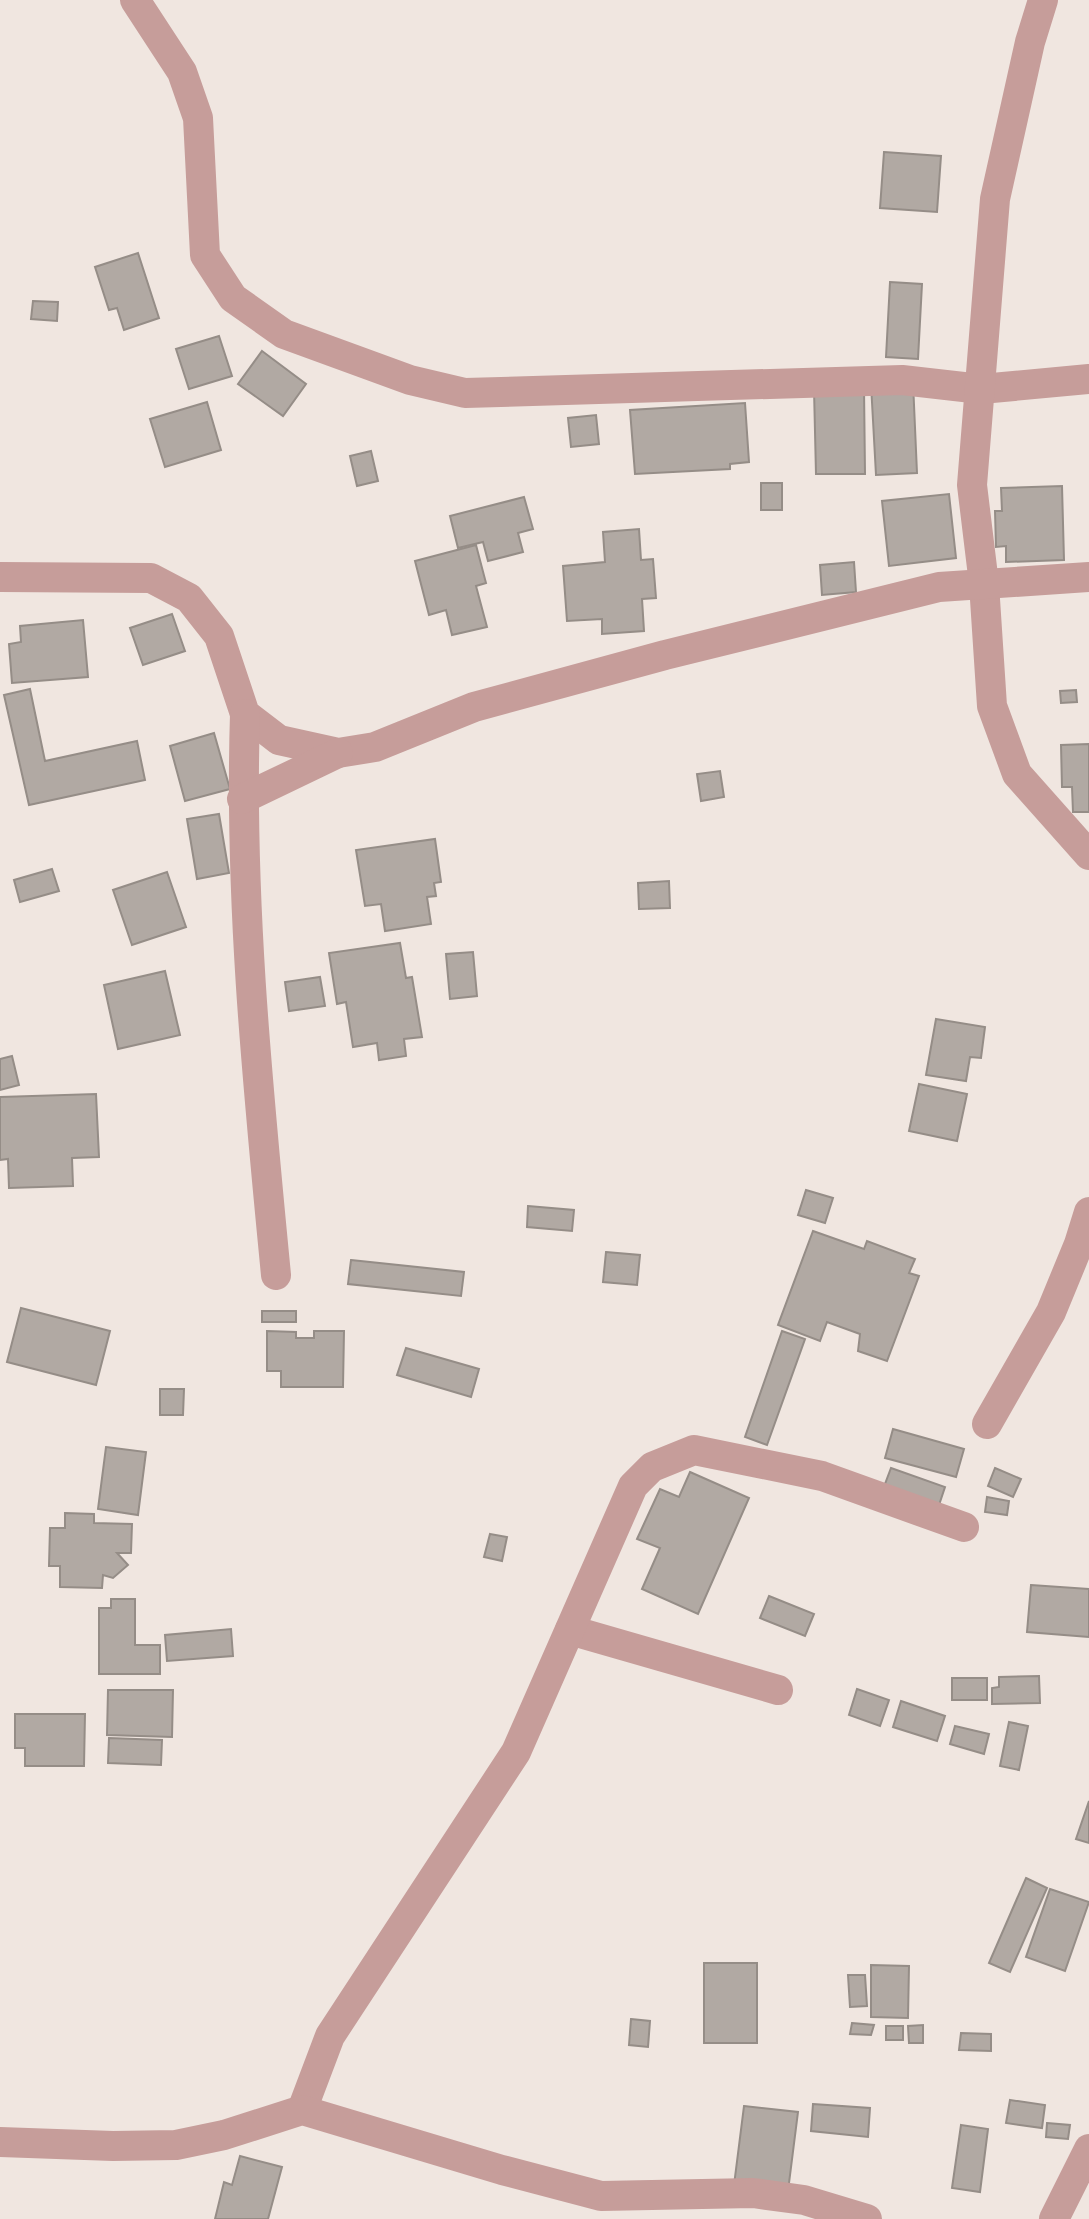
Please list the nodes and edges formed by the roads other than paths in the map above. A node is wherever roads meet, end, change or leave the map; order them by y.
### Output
1 (135, 0) edge
2 (1043, 0) edge
3 (1089, 379) edge
4 (981, 389) junction
5 (0, 576) edge
6 (1089, 576) edge
7 (984, 584) junction
8 (245, 714) junction
9 (338, 753) junction
10 (242, 799) junction
11 (1089, 855) edge
12 (1089, 1212) edge
13 (276, 1275) dead end
14 (987, 1424) dead end
15 (964, 1527) dead end
16 (570, 1630) junction
17 (778, 1690) dead end
18 (302, 2110) junction
19 (0, 2142) edge
20 (1089, 2149) edge
21 (867, 2219) edge
22 (1054, 2219) edge

1 - 4 street
2 - 4 street
3 - 4 street
4 - 7 street
5 - 8 street
6 - 7 street
7 - 9 street
7 - 11 street
8 - 9 street
8 - 10 street
9 - 10 street
10 - 13 street
12 - 14 street
15 - 16 street
16 - 17 street
16 - 18 street
18 - 19 street
18 - 21 street
20 - 22 street

